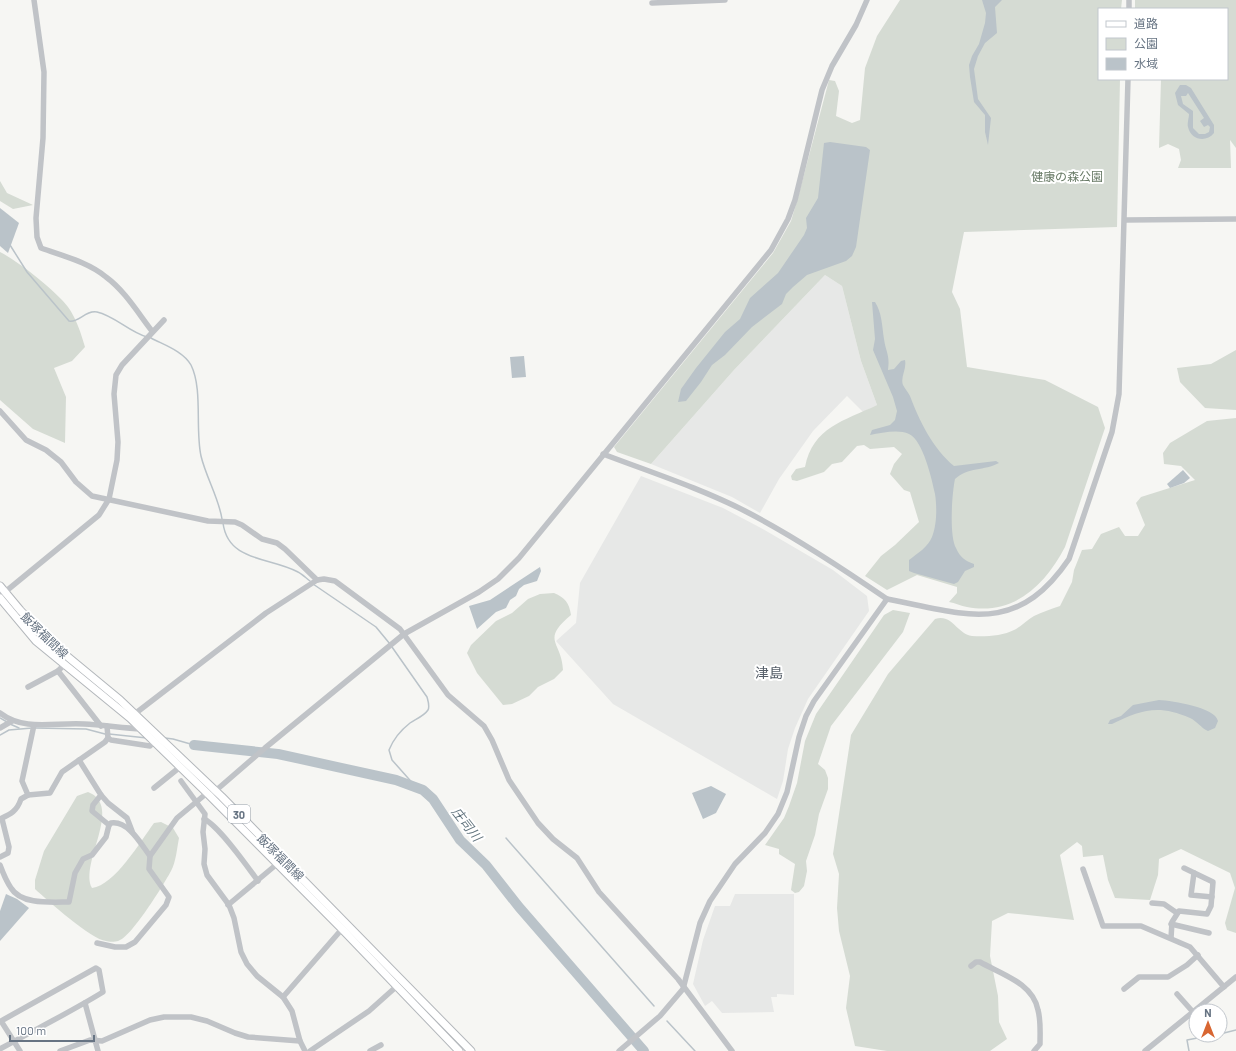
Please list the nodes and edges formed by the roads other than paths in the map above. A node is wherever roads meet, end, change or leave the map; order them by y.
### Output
1 (34, 0) edge
2 (725, 0) edge
3 (867, 0) edge
4 (652, 3) dead end
5 (1128, 80) edge
6 (1236, 219) edge
7 (1125, 220) junction
8 (164, 320) dead end
9 (152, 331) junction
10 (0, 412) edge
11 (603, 454) junction
12 (109, 499) junction
13 (317, 580) junction
14 (1, 593) edge
15 (890, 600) junction
16 (404, 634) junction
17 (64, 664) junction
18 (58, 671) junction
19 (28, 688) dead end
20 (0, 713) edge
21 (133, 715) junction
22 (12, 721) junction
23 (34, 725) junction
24 (104, 726) junction
25 (0, 728) edge
26 (142, 730) junction
27 (108, 738) junction
28 (154, 741) junction
29 (79, 760) junction
30 (180, 767) junction
31 (181, 781) dead end
32 (154, 788) dead end
33 (216, 791) junction
34 (50, 793) junction
35 (101, 794) junction
36 (28, 795) junction
37 (208, 795) junction
38 (48, 799) dead end
39 (196, 801) junction
40 (1, 819) edge
41 (204, 819) junction
42 (109, 825) junction
43 (134, 834) junction
44 (150, 856) junction
45 (0, 857) edge
46 (277, 864) junction
47 (0, 867) edge
48 (1184, 868) dead end
49 (1083, 869) dead end
50 (1194, 873) junction
51 (258, 881) junction
52 (1212, 897) junction
53 (1152, 903) dead end
54 (228, 905) junction
55 (1177, 913) junction
56 (1171, 924) junction
57 (342, 929) junction
58 (1209, 933) dead end
59 (1171, 938) junction
60 (97, 943) dead end
61 (1198, 955) junction
62 (971, 966) dead end
63 (1236, 978) edge
64 (397, 986) junction
65 (1224, 987) junction
66 (684, 989) junction
67 (1124, 989) dead end
68 (1177, 994) dead end
69 (283, 997) junction
70 (85, 1003) junction
71 (1204, 1003) edge
72 (1188, 1006) edge
73 (1188, 1016) edge
74 (96, 1041) junction
75 (300, 1041) junction
76 (13, 1042) junction
77 (381, 1045) dead end
78 (0, 1049) edge
79 (20, 1051) edge
80 (60, 1051) edge
81 (98, 1051) edge
82 (305, 1051) edge
83 (310, 1051) edge
84 (370, 1051) edge
85 (459, 1051) edge
86 (471, 1051) edge
87 (619, 1051) edge
88 (732, 1051) edge
89 (1034, 1051) edge
90 (1145, 1051) edge

1 - 9 street
2 - 4 street
3 - 11 street
5 - 7 street
6 - 7 street
7 - 15 street
8 - 9 street
9 - 12 street
10 - 12 street
11 - 15 street
11 - 16 street
12 - 13 street
12 - 14 street
13 - 16 street
13 - 21 street
14 - 17 main road, 飯塚福間線 / 30
14 - 21 main road, 飯塚福間線 / 30
15 - 66 street
16 - 33 street
16 - 66 street
17 - 18 street
17 - 21 main road, 飯塚福間線 / 30
18 - 19 street
18 - 24 street
20 - 22 street
21 - 26 main road, 飯塚福間線 / 30
21 - 33 main road, 飯塚福間線 / 30
22 - 23 street
22 - 25 street
23 - 24 street
23 - 36 street
24 - 26 street
24 - 27 street
26 - 28 main road, 飯塚福間線 / 30
27 - 28 street
27 - 29 street
28 - 30 main road, 飯塚福間線 / 30
29 - 34 street
29 - 35 street
30 - 32 street
30 - 37 main road, 飯塚福間線 / 30
31 - 39 street
33 - 37 street
33 - 86 main road, 飯塚福間線 / 30
34 - 36 street
34 - 38 street
35 - 42 street
35 - 43 street
36 - 40 street
37 - 39 street
37 - 46 main road, 飯塚福間線 / 30
39 - 41 street
39 - 44 street
40 - 45 street
41 - 51 street
41 - 54 street
42 - 43 street
42 - 47 street
43 - 44 street
44 - 60 street
46 - 51 street
46 - 57 main road, 飯塚福間線 / 30
48 - 50 street
49 - 59 street
50 - 52 street
50 - 52 street
51 - 54 street
52 - 55 street
53 - 55 street
54 - 69 street
55 - 56 street
56 - 58 street
56 - 59 street
57 - 64 main road, 飯塚福間線 / 30
57 - 69 street
59 - 61 street
61 - 65 street
61 - 67 street
62 - 89 street
63 - 65 street
64 - 83 street
64 - 85 main road, 飯塚福間線 / 30
65 - 71 street
66 - 87 street
66 - 88 street
68 - 72 street
69 - 75 street
70 - 74 street
70 - 76 street
70 - 76 street
73 - 90 street
74 - 75 street
74 - 80 street
74 - 81 street
75 - 82 street
76 - 78 street
76 - 79 street
77 - 84 street

